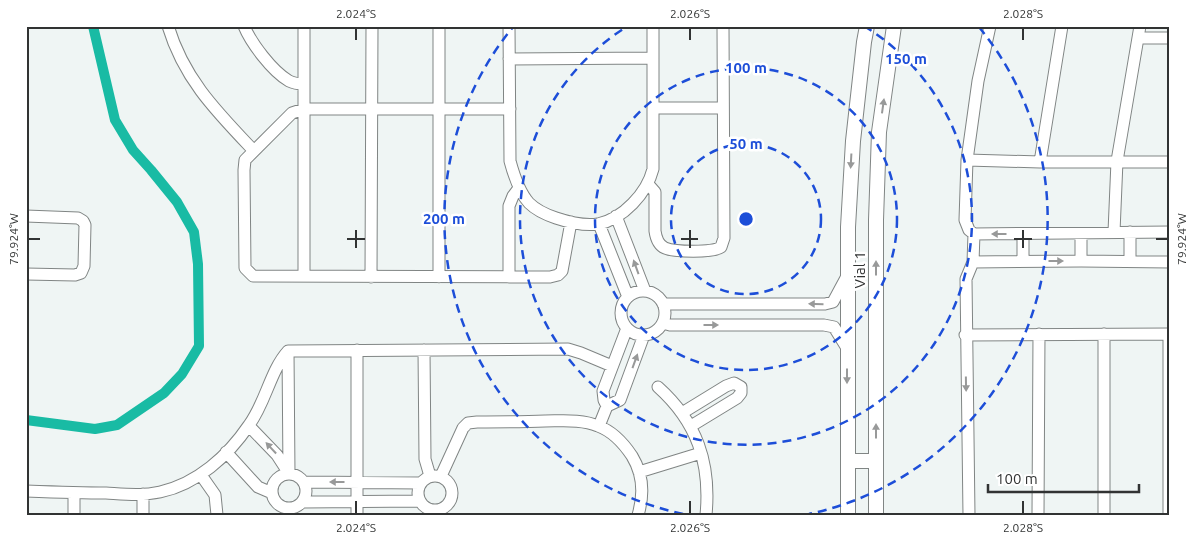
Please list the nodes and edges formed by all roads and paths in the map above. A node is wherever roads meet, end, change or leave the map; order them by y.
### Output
1 (168, 26) edge
2 (244, 26) edge
3 (304, 26) edge
4 (372, 26) edge
5 (439, 26) edge
6 (509, 26) edge
7 (653, 26) edge
8 (723, 26) edge
9 (867, 26) edge
10 (894, 26) edge
11 (990, 26) edge
12 (1062, 26) edge
13 (1139, 32) edge
14 (1170, 38) edge
15 (653, 58) junction
16 (509, 59) junction
17 (304, 84) junction
18 (653, 108) junction
19 (723, 108) junction
20 (304, 109) junction
21 (373, 109) junction
22 (439, 109) junction
23 (510, 109) junction
24 (254, 151) junction
25 (967, 160) junction
26 (1117, 161) junction
27 (1040, 162) junction
28 (1170, 162) edge
29 (648, 184) junction
30 (519, 188) junction
31 (26, 216) edge
32 (616, 216) junction
33 (571, 222) junction
34 (598, 224) junction
35 (1114, 232) junction
36 (1130, 232) junction
37 (1170, 232) edge
38 (974, 234) junction
39 (1023, 234) junction
40 (1081, 234) junction
41 (1024, 261) junction
42 (1081, 261) junction
43 (1130, 261) junction
44 (973, 262) junction
45 (1170, 262) edge
46 (26, 274) edge
47 (847, 274) junction
48 (304, 276) junction
49 (371, 277) junction
50 (439, 277) junction
51 (509, 278) junction
52 (645, 291) junction
53 (628, 297) junction
54 (663, 304) junction
55 (663, 323) junction
56 (627, 328) junction
57 (1039, 334) junction
58 (1104, 334) junction
59 (1169, 334) edge
60 (644, 335) junction
61 (965, 335) junction
62 (847, 348) junction
63 (357, 350) junction
64 (424, 350) junction
65 (288, 351) junction
66 (612, 366) junction
67 (658, 387) dead end
68 (607, 406) junction
69 (682, 412) junction
70 (249, 426) junction
71 (598, 426) junction
72 (691, 426) junction
73 (226, 452) junction
74 (701, 453) junction
75 (848, 461) junction
76 (876, 461) junction
77 (639, 472) junction
78 (289, 474) junction
79 (201, 475) junction
80 (431, 479) junction
81 (304, 482) junction
82 (357, 482) junction
83 (26, 491) edge
84 (74, 492) junction
85 (272, 492) junction
86 (143, 494) junction
87 (303, 502) junction
88 (357, 502) junction
89 (424, 508) edge
90 (446, 511) edge
91 (286, 512) edge
92 (74, 515) edge
93 (143, 515) edge
94 (217, 515) edge
95 (357, 515) edge
96 (638, 515) edge
97 (706, 515) edge
98 (848, 515) edge
99 (876, 515) edge
100 (969, 515) edge
101 (1038, 515) edge
102 (1104, 515) edge
103 (1169, 515) edge

1 - 24 street
2 - 17 street
3 - 17 street
4 - 21 street
5 - 22 street
6 - 16 street
7 - 15 street
8 - 19 street
9 -> 47 street, Vial 1
76 -> 10 street, Vial 1
11 - 25 street
12 - 27 street
13 - 14 street
13 - 26 street
15 - 16 street
15 - 18 street
16 - 23 street
17 - 20 street
18 - 19 street
18 - 29 street
19 - 29 street
20 - 21 street
20 - 24 street
20 - 48 street
21 - 22 street
21 - 49 street
22 - 23 street
22 - 50 street
23 - 30 street
24 - 48 street
25 - 27 street
25 - 38 street
26 - 27 street
26 - 28 street
26 - 35 street
29 - 32 street
30 - 33 street
30 - 51 street
31 - 46 street
32 - 34 street
52 -> 32 street
33 - 34 street
33 - 51 street
34 - 53 street
35 - 36 street
35 - 40 street
36 - 37 street
36 - 43 street
39 -> 38 street
38 - 44 street
39 - 40 street
39 - 41 street
40 - 42 street
41 -> 42 street
41 - 44 street
42 - 43 street
43 - 45 street
44 - 61 street
47 -> 54 street
47 - 62 street, Vial 1
48 - 49 street
49 - 50 street
50 - 51 street
52 - 53 street
52 - 54 street
53 - 56 street
54 - 55 street
55 - 60 street
55 -> 62 street
56 - 60 street
56 - 66 street
57 - 58 street
57 - 61 street
57 - 101 street
58 - 59 street
58 - 102 street
59 - 103 street
68 -> 60 street
61 -> 100 street
62 -> 75 street, Vial 1
63 - 64 street
63 - 65 street
63 - 82 street
64 - 66 street
64 - 80 street
65 - 70 street
65 - 78 street
66 - 68 street
67 - 69 street
68 - 71 street
69 - 72 street
69 - 72 street
70 - 73 street
78 -> 70 street
71 - 77 street
71 - 80 street
72 - 74 street
73 - 79 street
73 - 85 street
74 - 77 street
74 - 97 street
75 - 76 street
75 - 98 street, Vial 1
76 - 99 street, Vial 1
77 - 96 street
78 - 81 street
78 - 85 street
79 - 86 street
79 - 94 street
80 - 82 street
80 - 89 street
80 - 90 street
82 -> 81 street
81 - 87 street
82 - 88 street
83 - 84 street
84 - 86 street
84 - 92 street
85 - 91 street
86 - 93 street
87 - 88 street
87 - 91 street
88 - 89 street
88 - 95 street
89 - 90 street

